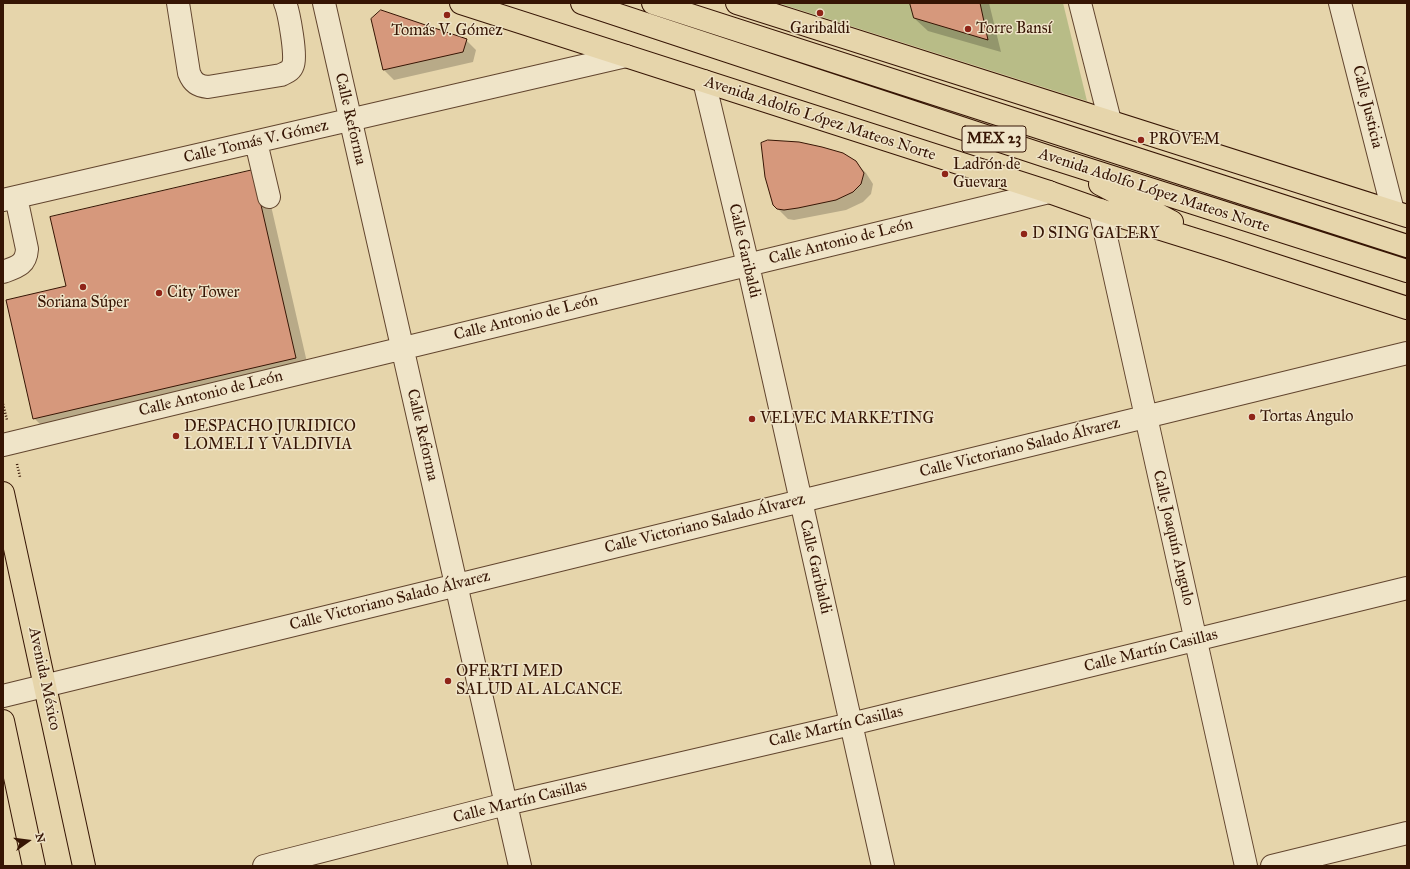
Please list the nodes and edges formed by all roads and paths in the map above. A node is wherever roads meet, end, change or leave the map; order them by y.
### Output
1 (178, 3) edge
2 (285, 3) edge
3 (324, 3) edge
4 (462, 3) edge
5 (582, 3) edge
6 (653, 3) edge
7 (737, 3) edge
8 (1080, 3) edge
9 (1340, 3) edge
10 (626, 56) junction
11 (864, 71) junction
12 (704, 81) junction
13 (1026, 95) junction
14 (350, 120) junction
15 (1110, 121) junction
16 (256, 142) junction
17 (1046, 156) junction
18 (1049, 192) junction
19 (269, 197) dead end
20 (10, 199) edge
21 (1100, 210) junction
22 (1400, 213) edge
23 (1407, 246) edge
24 (1222, 248) junction
25 (748, 265) junction
26 (1407, 271) edge
27 (3, 272) edge
28 (1407, 308) edge
29 (402, 348) junction
30 (1407, 353) edge
31 (1146, 417) junction
32 (3, 444) edge
33 (3, 493) edge
34 (801, 501) junction
35 (456, 585) junction
36 (1407, 588) edge
37 (1196, 640) junction
38 (45, 685) junction
39 (3, 696) edge
40 (3, 721) edge
41 (851, 724) junction
42 (506, 804) junction
43 (1407, 832) edge
44 (34, 866) edge
45 (84, 866) edge
46 (264, 866) edge
47 (520, 866) edge
48 (883, 866) edge
49 (1246, 866) edge
50 (1272, 866) edge

1 - 2 street
3 - 14 street, Calle Reforma
4 - 10 main road, Avenida Adolfo López Mateos Norte
5 - 17 main road, Avenida Adolfo López Mateos Norte / MEX 23
6 - 11 main road, Avenida Adolfo López Mateos Norte / MEX 23
7 - 13 main road
8 - 15 street
9 - 22 street, Calle Justicia
10 - 12 main road, Avenida Adolfo López Mateos Norte
10 - 14 street, Calle Tomás V. Gómez
11 - 13 main road
11 - 23 main road, Avenida Adolfo López Mateos Norte / MEX 23
12 - 18 main road, Avenida Adolfo López Mateos Norte
12 - 25 street, Calle Garibaldi
13 - 15 main road
14 - 16 street, Calle Tomás V. Gómez
14 - 29 street, Calle Reforma
15 - 22 main road
16 - 19 street
16 - 20 street, Calle Tomás V. Gómez
17 - 24 main road
17 - 26 main road, Avenida Adolfo López Mateos Norte / MEX 23
18 - 21 main road, Avenida Adolfo López Mateos Norte
18 - 25 street, Calle Antonio de León
20 - 27 street
21 - 24 main road, Avenida Adolfo López Mateos Norte
21 - 31 street, Calle Joaquín Angulo
24 - 28 main road, Avenida Adolfo López Mateos Norte
25 - 29 street, Calle Antonio de León
25 - 34 street, Calle Garibaldi
29 - 32 street, Calle Antonio de León
29 - 35 street, Calle Reforma
30 - 31 street, Calle Victoriano Salado Álvarez
31 - 34 street, Calle Victoriano Salado Álvarez
31 - 37 street, Calle Joaquín Angulo
33 - 38 main road, Avenida México
34 - 35 street, Calle Victoriano Salado Álvarez
34 - 41 street, Calle Garibaldi
35 - 38 street, Calle Victoriano Salado Álvarez
35 - 42 street, Calle Reforma
36 - 37 street, Calle Martín Casillas
37 - 41 street, Calle Martín Casillas
37 - 49 street, Calle Joaquín Angulo
38 - 39 street, Calle Victoriano Salado Álvarez
38 - 45 main road, Avenida México
40 - 44 main road
41 - 42 street, Calle Martín Casillas
41 - 48 street, Calle Garibaldi
42 - 46 street, Calle Martín Casillas
42 - 47 street, Calle Reforma
43 - 50 street

